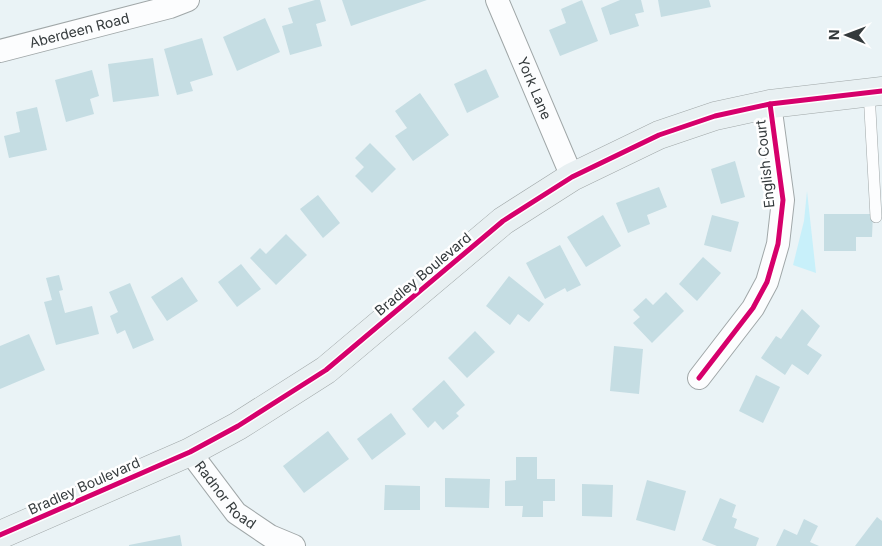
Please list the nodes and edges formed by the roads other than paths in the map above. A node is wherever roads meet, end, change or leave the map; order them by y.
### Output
1 (188, 0) edge
2 (497, 0) edge
3 (0, 51) edge
4 (876, 92) edge
5 (770, 104) junction
6 (572, 177) junction
7 (876, 217) dead end
8 (699, 378) dead end
9 (190, 452) junction
10 (0, 535) edge
11 (294, 546) edge

1 - 3 street, Aberdeen Road
2 - 6 street, York Lane
4 - 5 main road, Bradley Boulevard
4 - 7 lane
5 - 6 main road, Bradley Boulevard
5 - 8 street, English Court
6 - 9 main road, Bradley Boulevard
9 - 10 main road, Bradley Boulevard
9 - 11 street, Radnor Road

